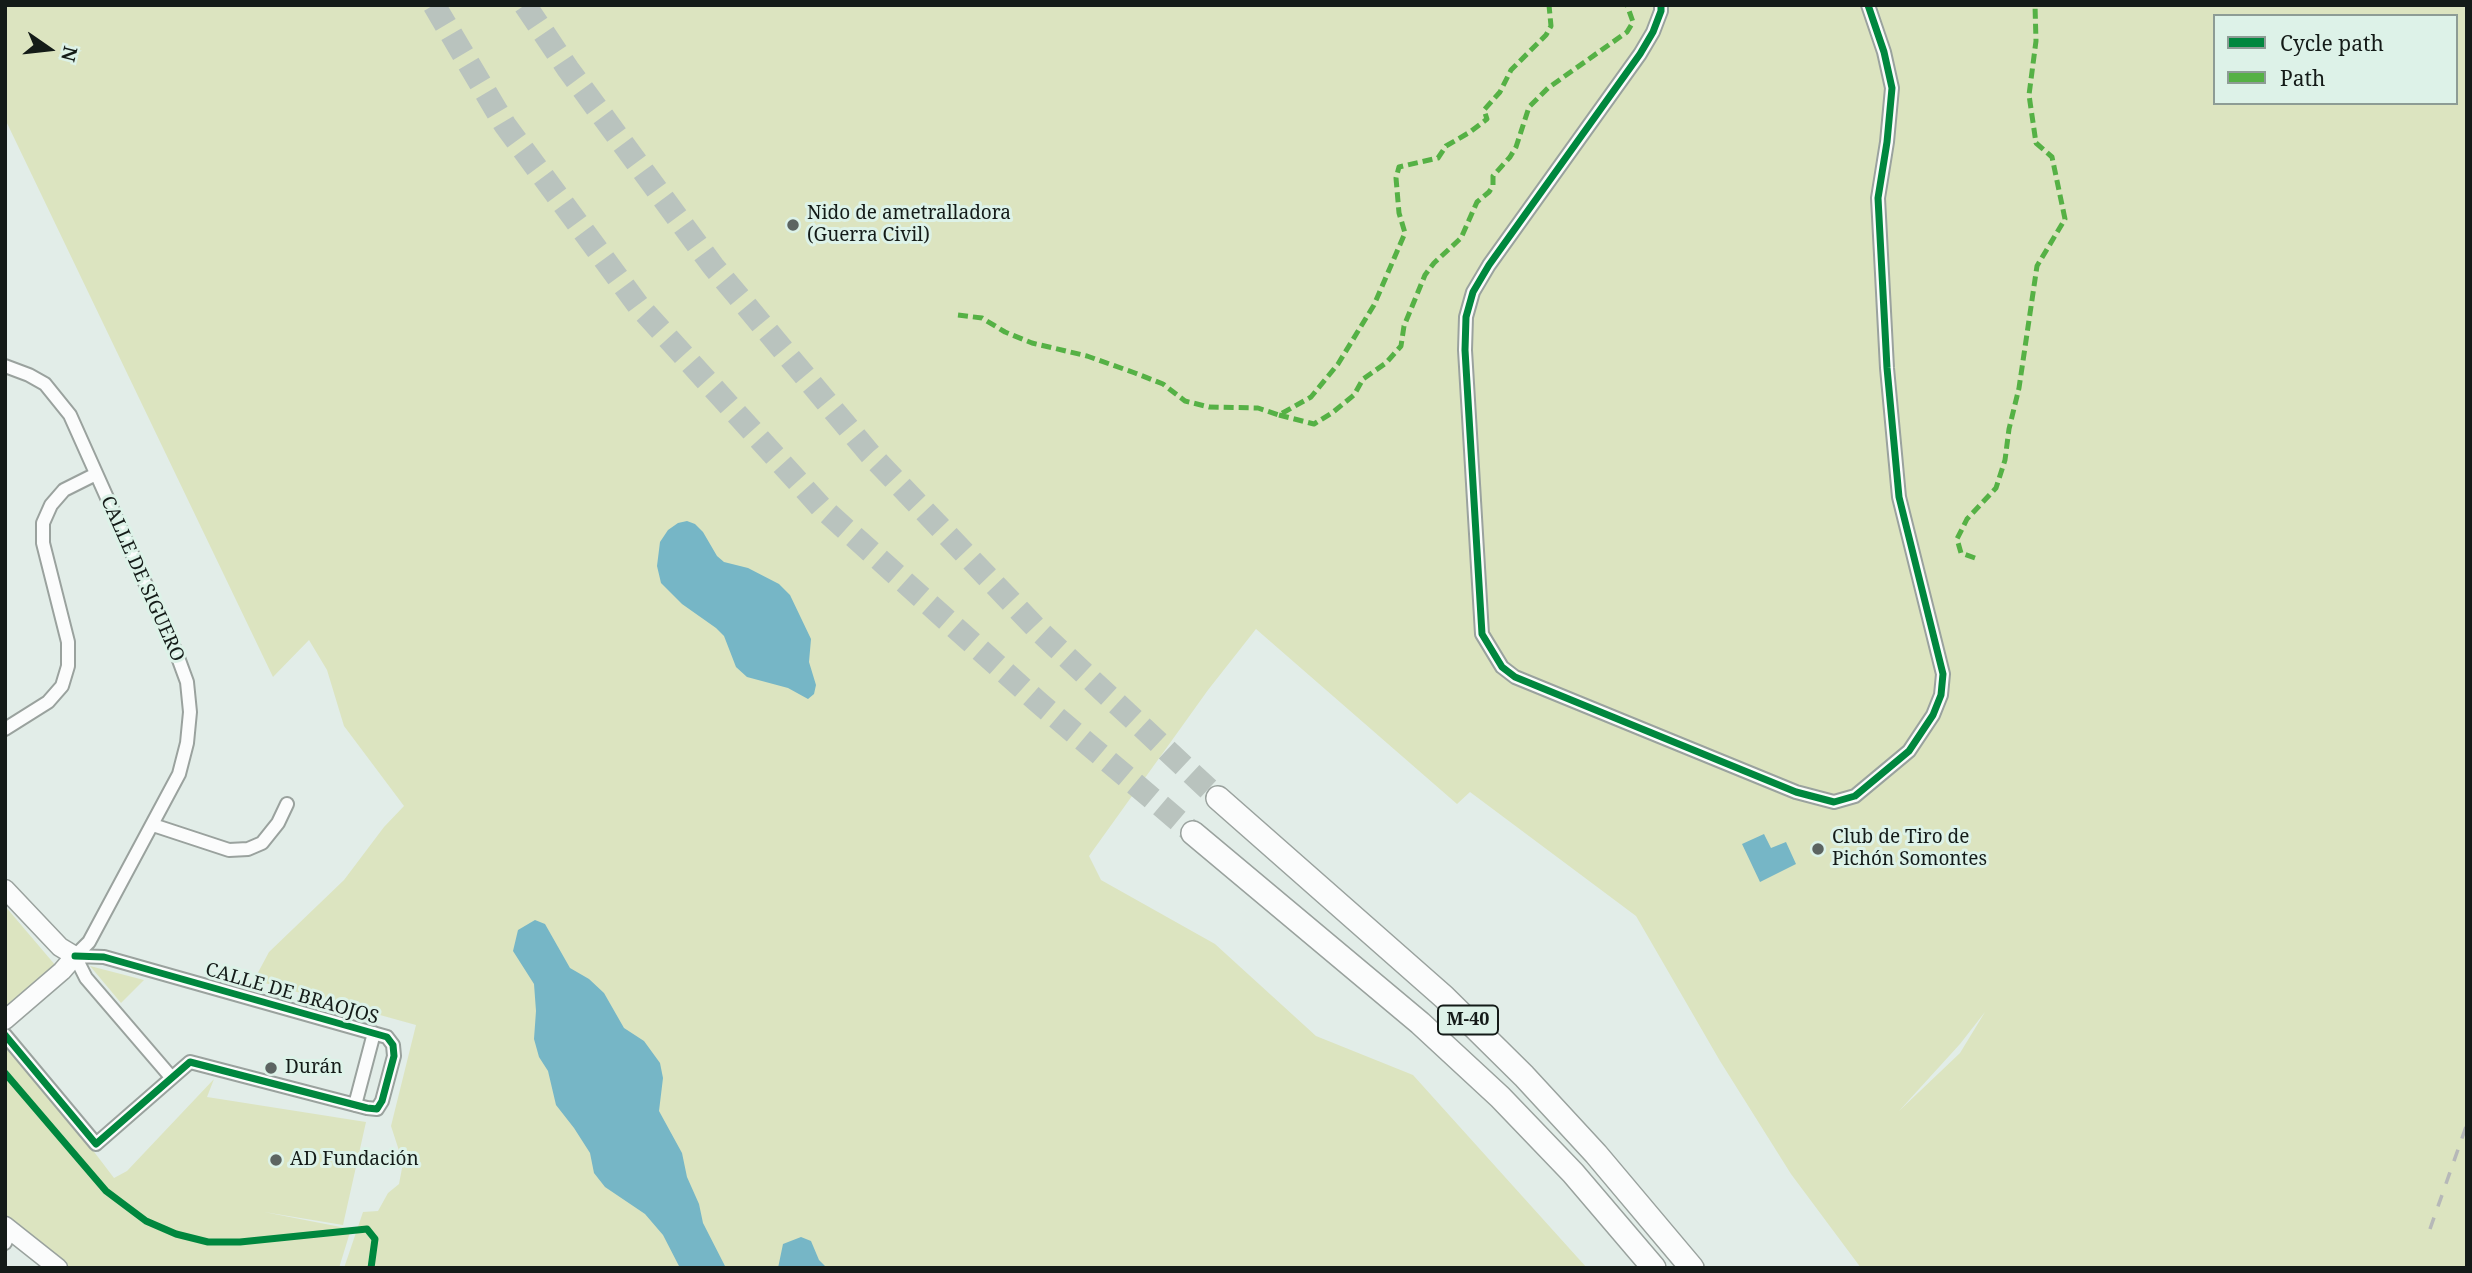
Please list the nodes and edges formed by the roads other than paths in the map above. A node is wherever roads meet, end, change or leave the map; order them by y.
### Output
1 (1661, 5) edge
2 (1868, 5) edge
3 (5, 366) edge
4 (96, 474) junction
5 (5, 729) edge
6 (1218, 798) tunnel mouth
7 (287, 804) dead end
8 (153, 825) junction
9 (1193, 833) tunnel mouth
10 (5, 889) edge
11 (75, 956) junction
12 (5, 1020) edge
13 (374, 1032) junction
14 (5, 1035) edge
15 (171, 1077) junction
16 (355, 1105) junction
17 (1637, 1202) junction
18 (7, 1230) edge
19 (1647, 1261) edge
20 (58, 1268) edge
21 (1692, 1268) edge
22 (1705, 1268) edge

1 - 2 street
3 - 4 street, CALLE DE SIGUERO
4 - 5 street
4 - 8 street, CALLE DE SIGUERO
6 - 17 highway, M-40
7 - 8 street
8 - 11 street, CALLE DE SIGUERO
9 - 19 highway, M-40
10 - 11 street
11 - 12 street
11 - 13 street, CALLE DE BRAOJOS
11 - 15 street
13 - 16 street, CALLE DE BRAOJOS
13 - 16 street, CALLE DE BRAOJOS
14 - 15 street, CALLE DE BRAOJOS
15 - 16 street, CALLE DE BRAOJOS
17 - 21 highway, M-40
17 - 22 highway
18 - 20 street

